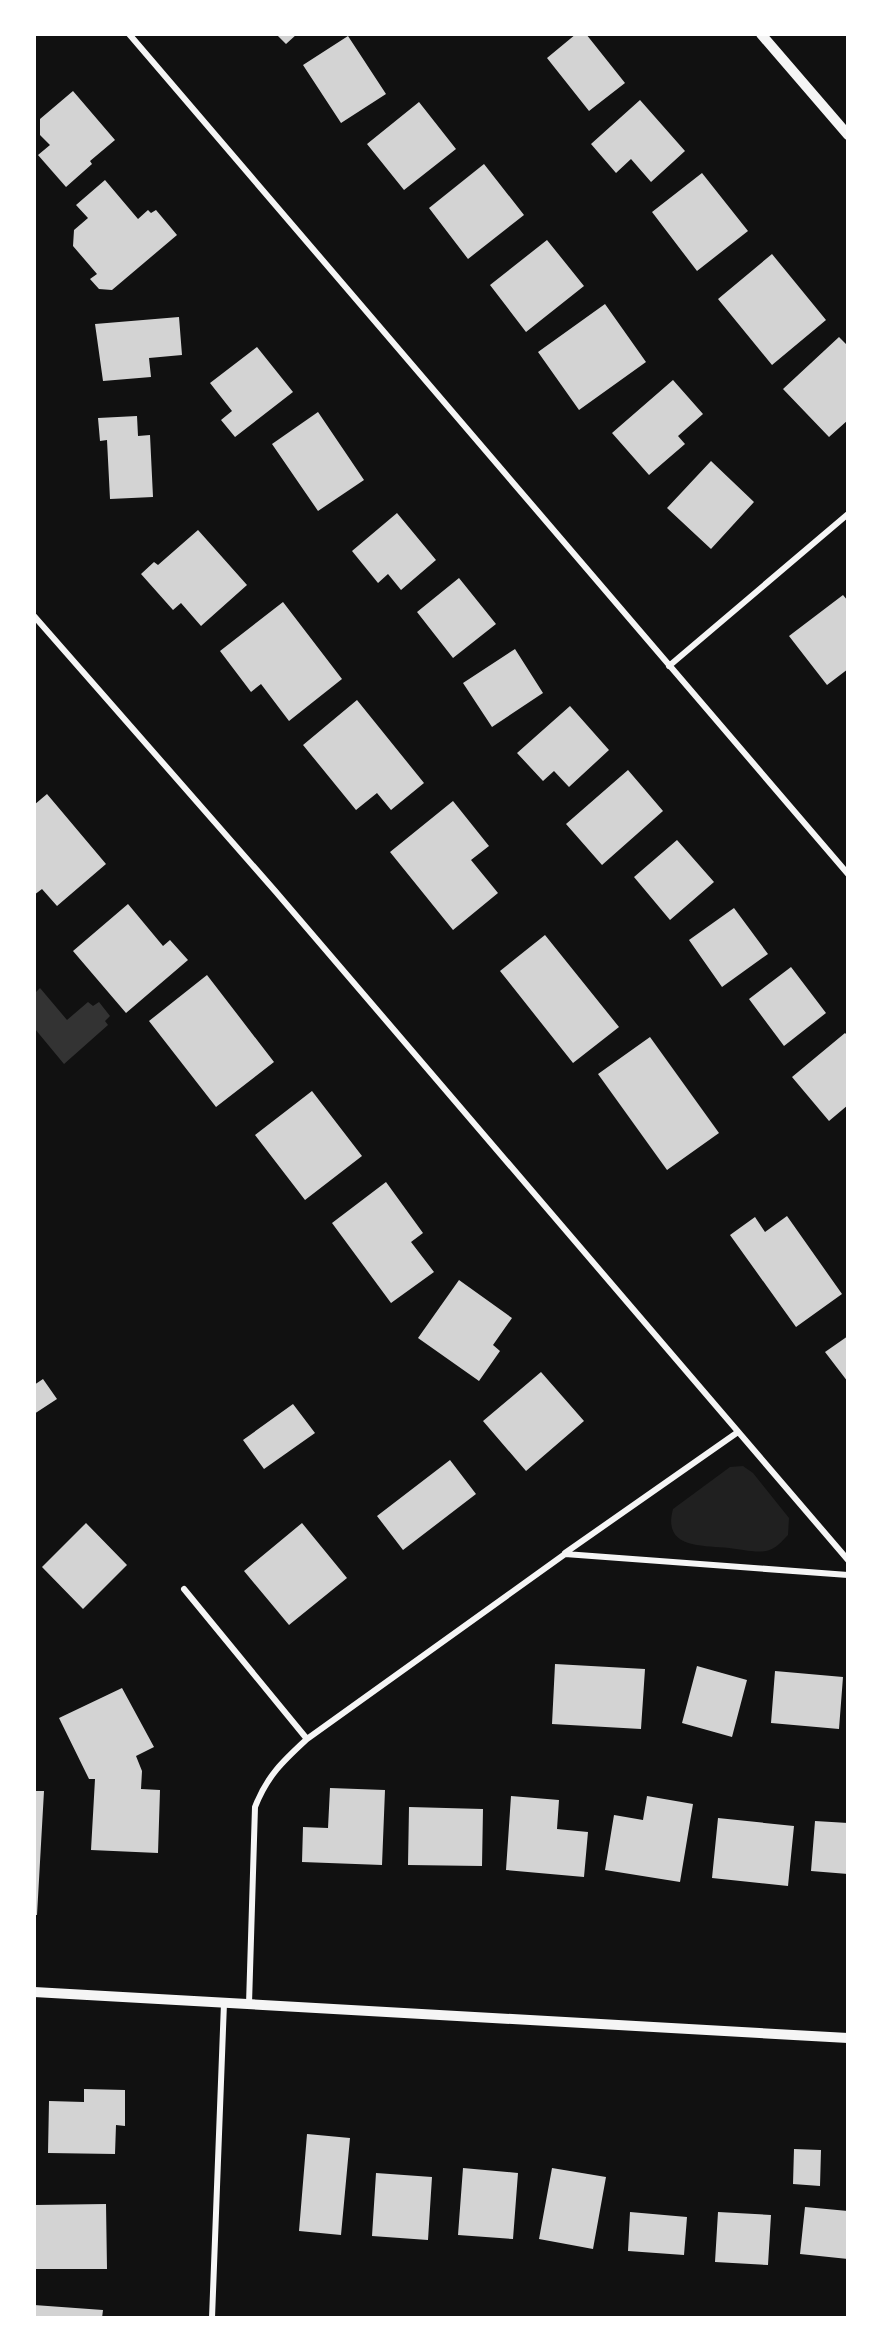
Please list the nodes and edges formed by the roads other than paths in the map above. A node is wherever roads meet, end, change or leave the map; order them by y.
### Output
1 (129, 34) edge
2 (761, 34) edge
3 (848, 135) edge
4 (848, 514) edge
5 (34, 616) edge
6 (669, 666) junction
7 (848, 873) edge
8 (738, 1432) junction
9 (565, 1554) junction
10 (848, 1560) edge
11 (848, 1575) edge
12 (184, 1589) dead end
13 (307, 1738) junction
14 (34, 1992) edge
15 (224, 2003) junction
16 (249, 2004) junction
17 (848, 2038) edge
18 (212, 2318) edge

1 - 6 street
2 - 3 street
4 - 6 street
5 - 8 street
6 - 7 street
8 - 9 street
8 - 10 street
9 - 11 street
9 - 13 street
12 - 13 street
13 - 16 street
14 - 15 street
15 - 16 street
15 - 18 street
16 - 17 street

